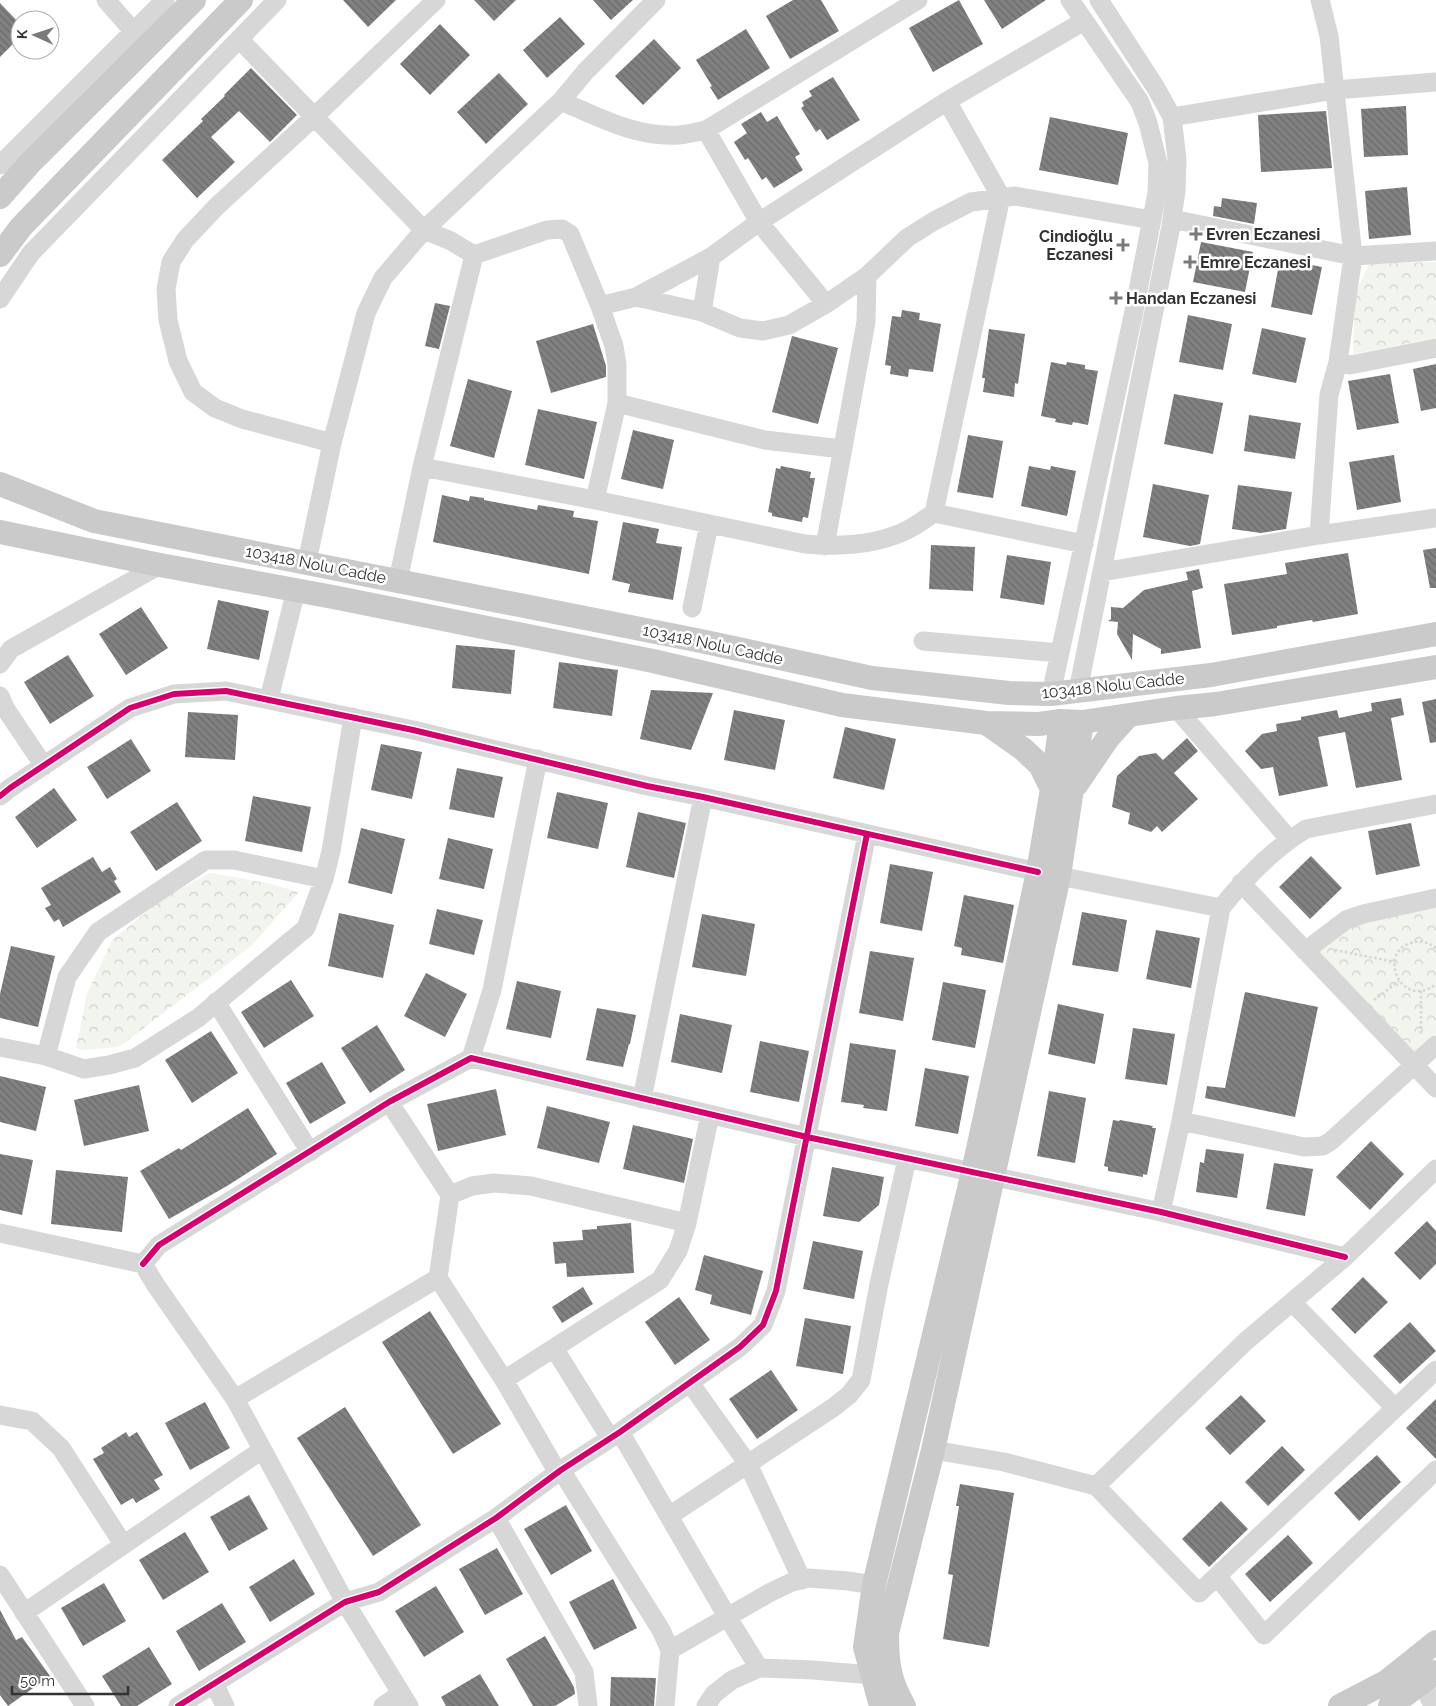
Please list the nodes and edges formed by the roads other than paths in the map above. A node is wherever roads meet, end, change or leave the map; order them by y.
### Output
1 (106, 0) edge
2 (165, 0) edge
3 (194, 0) edge
4 (242, 0) edge
5 (277, 0) edge
6 (436, 0) edge
7 (656, 0) edge
8 (918, 0) edge
9 (1070, 0) edge
10 (1320, 0) edge
11 (1107, 3) edge
12 (1084, 21) junction
13 (134, 32) junction
14 (239, 39) junction
15 (1436, 82) edge
16 (1335, 90) junction
17 (561, 101) junction
18 (947, 101) junction
19 (314, 117) junction
20 (1172, 117) junction
21 (706, 130) junction
22 (0, 165) edge
23 (0, 197) edge
24 (1001, 197) junction
25 (1172, 219) junction
26 (1152, 220) junction
27 (759, 222) junction
28 (424, 230) junction
29 (1436, 251) edge
30 (0, 255) edge
31 (474, 256) junction
32 (1353, 256) junction
33 (711, 257) junction
34 (867, 276) junction
35 (636, 296) junction
36 (0, 299) edge
37 (826, 304) junction
38 (600, 306) junction
39 (702, 312) junction
40 (1436, 348) edge
41 (1338, 362) junction
42 (617, 403) junction
43 (332, 443) junction
44 (842, 449) junction
45 (422, 467) junction
46 (0, 484) edge
47 (595, 500) junction
48 (934, 513) junction
49 (1436, 518) edge
50 (709, 524) junction
51 (0, 532) edge
52 (1319, 535) junction
53 (1084, 544) junction
54 (825, 546) junction
55 (307, 562) junction
56 (160, 565) junction
57 (1102, 572) junction
58 (398, 580) junction
59 (296, 590) junction
60 (692, 608) dead end
61 (1436, 634) edge
62 (923, 641) dead end
63 (1060, 653) junction
64 (0, 664) edge
65 (1436, 667) edge
66 (1078, 691) junction
67 (1051, 694) junction
68 (0, 696) edge
69 (269, 699) junction
70 (1176, 708) junction
71 (1128, 716) junction
72 (353, 717) junction
73 (1072, 722) junction
74 (986, 724) junction
75 (538, 759) junction
76 (44, 766) junction
77 (1062, 790) junction
78 (0, 796) edge
79 (703, 797) junction
80 (1436, 804) edge
81 (867, 834) junction
82 (1289, 839) junction
83 (1048, 874) junction
84 (324, 879) junction
85 (1241, 883) junction
86 (1436, 898) edge
87 (1221, 908) junction
88 (1308, 948) junction
89 (216, 1002) junction
90 (1436, 1045) edge
91 (0, 1047) edge
92 (46, 1056) junction
93 (471, 1058) junction
94 (1418, 1062) junction
95 (1436, 1088) edge
96 (642, 1099) junction
97 (389, 1102) junction
98 (710, 1115) junction
99 (1181, 1121) junction
100 (807, 1137) junction
101 (310, 1152) junction
102 (906, 1159) junction
103 (1436, 1169) edge
104 (983, 1174) junction
105 (450, 1195) junction
106 (1161, 1212) junction
107 (687, 1223) junction
108 (0, 1233) edge
109 (1345, 1257) junction
110 (143, 1264) junction
111 (438, 1278) junction
112 (1292, 1302) junction
113 (554, 1348) junction
114 (1436, 1370) edge
115 (504, 1380) junction
116 (690, 1383) junction
117 (235, 1399) junction
118 (1395, 1408) junction
119 (0, 1415) edge
120 (615, 1435) junction
121 (262, 1450) junction
122 (933, 1450) junction
123 (748, 1464) junction
124 (1436, 1470) edge
125 (559, 1471) junction
126 (1096, 1486) junction
127 (669, 1516) junction
128 (496, 1518) junction
129 (123, 1544) junction
130 (0, 1575) edge
131 (1217, 1576) junction
132 (802, 1580) junction
133 (874, 1585) junction
134 (345, 1602) junction
135 (24, 1614) junction
136 (728, 1618) junction
137 (1436, 1642) edge
138 (670, 1650) junction
139 (759, 1668) junction
140 (872, 1675) junction
141 (1429, 1677) edge
142 (214, 1683) junction
143 (405, 1700) edge
144 (713, 1702) edge
145 (85, 1706) edge
146 (178, 1706) edge
147 (225, 1706) edge
148 (382, 1706) edge
149 (588, 1706) edge
150 (666, 1706) edge
151 (881, 1706) edge
152 (904, 1706) edge
153 (1340, 1706) edge
154 (1390, 1706) edge
155 (1433, 1706) edge

1 - 13 street
2 - 13 street
3 - 23 main road
4 - 30 main road
5 - 14 street
6 - 19 street
7 - 17 street
8 - 21 street
9 - 12 street
10 - 16 street
11 - 20 street
12 - 18 street
12 - 26 street
13 - 22 street
14 - 19 street
14 - 36 street
15 - 16 street
16 - 20 street
16 - 32 street
17 - 21 street
17 - 28 street
18 - 24 street
18 - 27 street
19 - 28 street
19 - 43 street
20 - 25 street
21 - 27 street
24 - 26 street
24 - 34 street
24 - 48 street
25 - 32 street
25 - 57 street
26 - 53 street
27 - 33 street
27 - 37 street
28 - 31 street
28 - 43 street
29 - 32 street
31 - 38 street
31 - 45 street
32 - 41 street
33 - 35 street
33 - 39 street
34 - 37 street
34 - 44 street
35 - 38 street
35 - 39 street
37 - 39 street
38 - 42 street
40 - 41 street
41 - 52 street
42 - 44 street
42 - 47 street
43 - 55 street
44 - 54 street
45 - 47 street
45 - 58 street
46 - 55 main road, 103418 Nolu Cadde
47 - 50 street
48 - 53 street
48 - 54 street
49 - 52 street
50 - 54 street
50 - 60 street
51 - 56 main road
52 - 57 street
53 - 63 street
55 - 58 main road, 103418 Nolu Cadde
56 - 59 main road
56 - 64 street
57 - 66 street
58 - 67 main road, 103418 Nolu Cadde
59 - 69 street
59 - 74 main road
61 - 66 main road, 103418 Nolu Cadde
62 - 63 street
63 - 67 street
65 - 70 main road
66 - 67 main road, 103418 Nolu Cadde
68 - 76 street
69 - 72 street
69 - 76 street
70 - 71 main road
70 - 82 street
71 - 73 main road
71 - 77 main road
72 - 75 street
72 - 84 street
73 - 74 main road
73 - 77 main road
74 - 77 main road
75 - 79 street
75 - 93 street
76 - 78 street
77 - 83 main road
79 - 81 street
79 - 96 street
80 - 82 street
81 - 83 street
81 - 100 street
82 - 85 street
83 - 87 street
83 - 104 main road
84 - 89 street
84 - 92 street
85 - 87 street
85 - 88 street
86 - 88 street
87 - 99 street
88 - 94 street
89 - 92 street
89 - 101 street
90 - 94 street
91 - 92 street
93 - 96 street
93 - 97 street
94 - 95 street
94 - 99 street
96 - 98 street
97 - 101 street
97 - 105 street
98 - 100 street
98 - 107 street
99 - 106 street
100 - 102 street
100 - 116 street
101 - 110 street
102 - 104 street
102 - 123 street
103 - 109 street
104 - 106 street
104 - 122 main road
104 - 133 main road
105 - 107 street
105 - 111 street
106 - 109 street
107 - 113 street
108 - 110 street
109 - 112 street
110 - 117 street
111 - 115 street
111 - 117 street
112 - 118 street
112 - 126 street
113 - 115 street
113 - 120 street
114 - 118 street
115 - 125 street
116 - 120 street
116 - 123 street
117 - 121 street
118 - 131 street
119 - 129 street
120 - 125 street
120 - 127 street
121 - 129 street
121 - 134 street
122 - 126 street
122 - 152 main road
123 - 127 street
123 - 132 street
124 - 131 street
125 - 128 street
125 - 138 street
126 - 131 street
127 - 136 street
128 - 134 street
128 - 149 street
129 - 135 street
130 - 135 street
132 - 133 street
132 - 136 street
133 - 140 main road
134 - 142 street
134 - 143 street
135 - 145 street
136 - 138 street
136 - 139 street
137 - 153 main road
138 - 150 street
139 - 140 street
139 - 144 street
140 - 151 main road
141 - 154 main road
141 - 155 street
142 - 146 street
142 - 147 street
143 - 148 street

